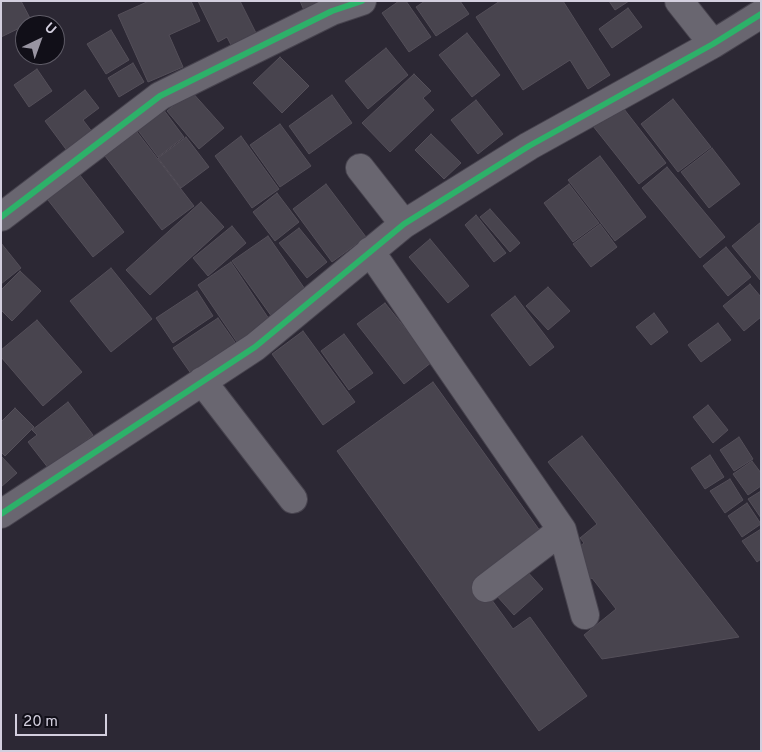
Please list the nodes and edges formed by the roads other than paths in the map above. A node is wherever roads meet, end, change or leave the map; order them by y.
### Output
1 (362, 1) edge
2 (679, 1) edge
3 (761, 14) edge
4 (713, 44) junction
5 (360, 168) dead end
6 (1, 217) edge
7 (404, 224) junction
8 (370, 251) junction
9 (202, 381) junction
10 (293, 499) dead end
11 (1, 514) edge
12 (562, 530) junction
13 (486, 588) dead end
14 (585, 616) dead end

1 - 6 street
2 - 4 street
3 - 4 street
4 - 7 street
5 - 7 street
7 - 8 street
8 - 9 street
8 - 12 street
9 - 10 street
9 - 11 street
12 - 13 street
12 - 14 street

